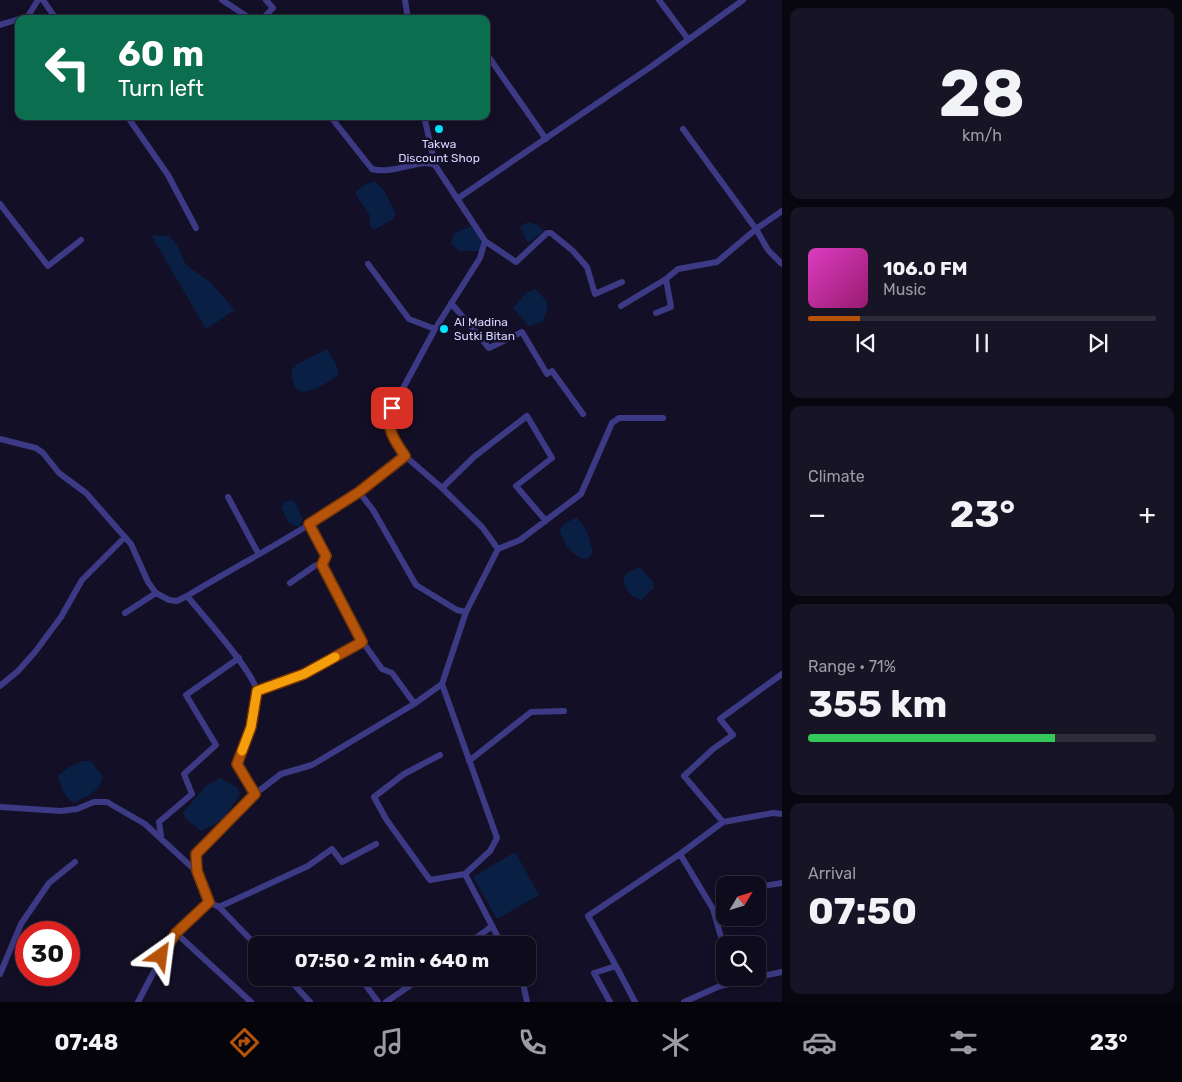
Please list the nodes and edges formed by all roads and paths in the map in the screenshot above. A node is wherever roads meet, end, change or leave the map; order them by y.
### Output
1 (38, 0) edge
2 (43, 0) edge
3 (222, 0) edge
4 (266, 0) edge
5 (405, 0) edge
6 (659, 0) edge
7 (743, 0) edge
8 (29, 15) edge
9 (53, 15) edge
10 (245, 15) edge
11 (266, 15) edge
12 (407, 15) edge
13 (15, 20) edge
14 (1, 23) edge
15 (688, 39) junction
16 (490, 58) edge
17 (130, 120) edge
18 (333, 120) edge
19 (425, 120) edge
20 (683, 129) dead end
21 (546, 139) junction
22 (435, 165) junction
23 (457, 199) junction
24 (0, 204) edge
25 (782, 211) edge
26 (196, 228) dead end
27 (756, 229) junction
28 (80, 240) dead end
29 (485, 241) junction
30 (368, 264) dead end
31 (782, 264) edge
32 (666, 279) junction
33 (622, 282) dead end
34 (451, 303) junction
35 (621, 306) dead end
36 (656, 313) dead end
37 (434, 329) junction
38 (583, 414) dead end
39 (663, 418) dead end
40 (0, 439) edge
41 (405, 456) junction
42 (442, 488) junction
43 (359, 492) junction
44 (228, 497) dead end
45 (546, 521) junction
46 (309, 524) junction
47 (125, 537) junction
48 (498, 549) junction
49 (258, 553) junction
50 (322, 565) junction
51 (290, 583) dead end
52 (156, 592) junction
53 (187, 596) junction
54 (466, 612) junction
55 (125, 613) dead end
56 (362, 642) junction
57 (239, 658) junction
58 (782, 674) edge
59 (442, 684) junction
60 (0, 686) edge
61 (257, 691) junction
62 (414, 703) junction
63 (564, 711) dead end
64 (440, 755) dead end
65 (469, 761) junction
66 (255, 794) junction
67 (0, 807) edge
68 (782, 814) edge
69 (723, 822) junction
70 (161, 836) junction
71 (376, 844) dead end
72 (680, 854) junction
73 (75, 862) dead end
74 (197, 871) junction
75 (464, 874) junction
76 (782, 883) edge
77 (766, 886) edge
78 (209, 902) junction
79 (219, 906) junction
80 (491, 927) junction
81 (176, 933) junction
82 (478, 936) edge
83 (496, 936) edge
84 (721, 936) edge
85 (248, 937) edge
86 (616, 966) junction
87 (782, 972) edge
88 (0, 974) edge
89 (766, 975) edge
90 (295, 986) edge
91 (409, 986) edge
92 (524, 986) edge
93 (719, 986) edge
94 (367, 987) dead end
95 (138, 1002) edge
96 (251, 1002) edge
97 (310, 1002) edge
98 (378, 1002) edge
99 (386, 1002) edge
100 (527, 1002) edge
101 (610, 1002) edge
102 (635, 1002) edge
103 (684, 1002) edge

1 - 8 street
2 - 9 street
3 - 10 street
4 - 11 street
5 - 12 street
6 - 15 street
7 - 15 street
13 - 14 street
15 - 21 street
16 - 21 street
17 - 26 street
18 - 22 street
19 - 22 street
20 - 27 street
21 - 23 street
22 - 23 street
23 - 29 street
24 - 28 street
25 - 27 street
27 - 31 street
27 - 32 street
29 - 33 street
29 - 34 street
30 - 37 street
32 - 35 street
32 - 36 street
34 - 37 street
34 - 38 street
37 - 41 street
39 - 45 street
40 - 47 street
41 - 42 street
41 - 43 street
42 - 45 street
42 - 48 street
43 - 46 street
43 - 54 street
44 - 49 street
45 - 48 street
46 - 49 street
46 - 50 street
47 - 52 street
47 - 60 street
48 - 54 street
49 - 53 street
50 - 51 street
50 - 56 street
52 - 53 street
52 - 55 street
53 - 57 street
54 - 59 street
56 - 61 street
56 - 62 street
57 - 61 street
57 - 70 street
58 - 69 street
59 - 62 street
59 - 65 street
61 - 66 street
62 - 66 street
63 - 65 street
64 - 75 street
65 - 75 street
66 - 74 street
67 - 70 street
68 - 69 street
69 - 72 street
70 - 74 street
71 - 79 street
72 - 84 street
72 - 86 street
73 - 88 street
74 - 78 street
75 - 80 street
76 - 77 street
78 - 79 street
78 - 81 street
79 - 85 street
80 - 82 street
80 - 83 street
81 - 95 street
81 - 96 street
86 - 101 street
86 - 102 street
87 - 89 street
90 - 97 street
91 - 99 street
92 - 100 street
93 - 103 street
94 - 98 street

